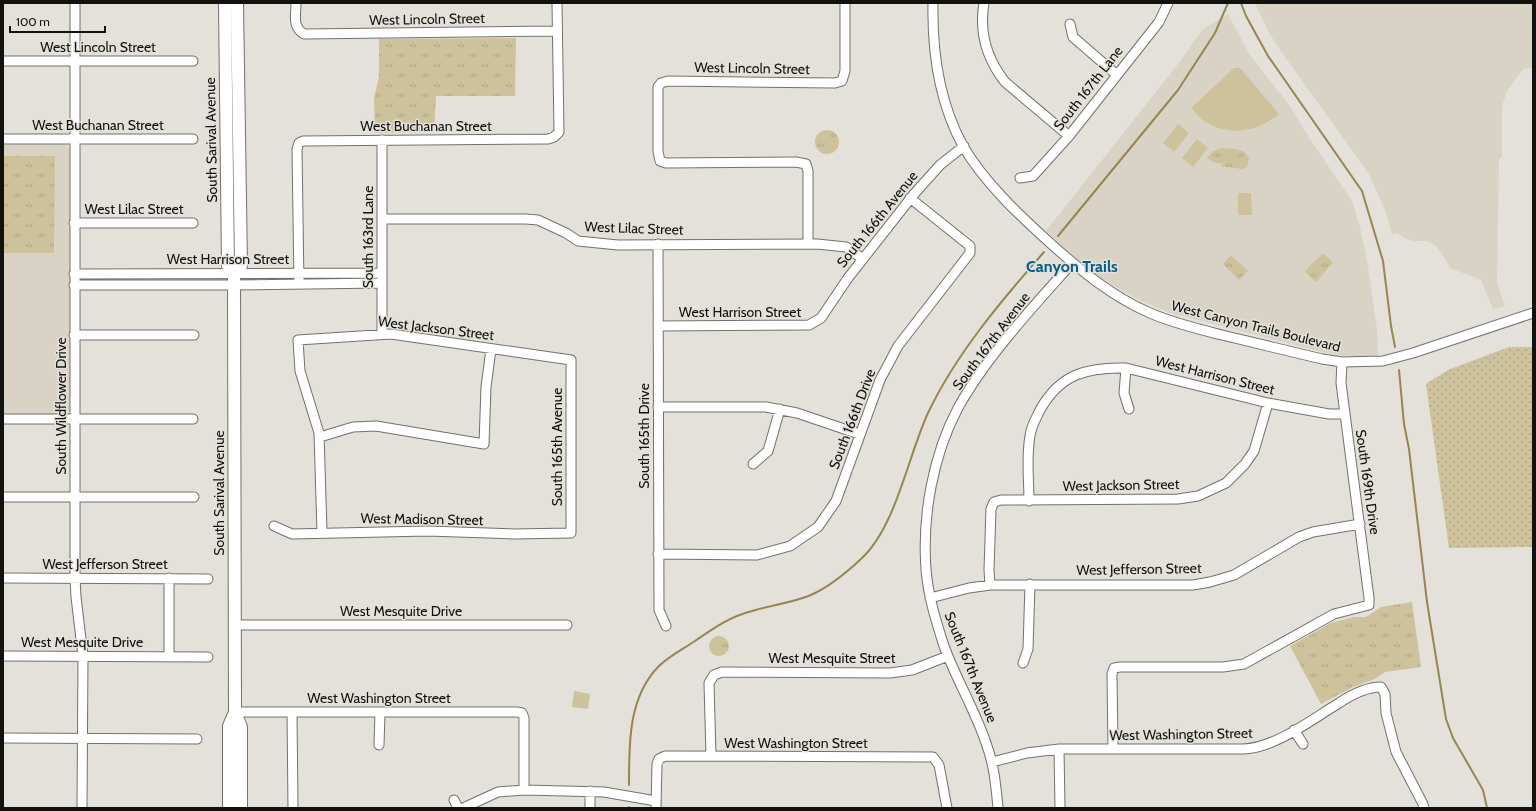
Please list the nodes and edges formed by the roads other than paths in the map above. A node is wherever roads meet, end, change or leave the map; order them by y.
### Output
1 (75, 3) edge
2 (225, 3) edge
3 (238, 3) edge
4 (296, 3) edge
5 (557, 3) edge
6 (845, 3) edge
7 (933, 3) edge
8 (984, 3) edge
9 (1168, 3) edge
10 (1070, 24) dead end
11 (557, 31) junction
12 (3, 61) edge
13 (75, 61) junction
14 (193, 61) dead end
15 (1117, 75) junction
16 (1068, 136) junction
17 (3, 139) edge
18 (75, 139) junction
19 (193, 139) dead end
20 (382, 140) junction
21 (964, 146) junction
22 (1020, 178) dead end
23 (910, 198) junction
24 (382, 220) junction
25 (74, 223) junction
26 (193, 224) dead end
27 (658, 244) junction
28 (808, 244) junction
29 (863, 259) junction
30 (1072, 264) junction
31 (298, 273) junction
32 (382, 273) junction
33 (74, 274) junction
34 (234, 279) junction
35 (382, 283) junction
36 (298, 284) junction
37 (74, 285) junction
38 (1533, 313) edge
39 (821, 318) joint
40 (658, 326) junction
41 (382, 334) junction
42 (74, 335) junction
43 (194, 335) dead end
44 (491, 349) junction
45 (571, 360) joint
46 (1342, 362) junction
47 (1126, 368) junction
48 (1268, 403) junction
49 (658, 408) junction
50 (780, 409) junction
51 (1129, 409) dead end
52 (1345, 414) junction
53 (3, 419) edge
54 (75, 419) junction
55 (194, 419) dead end
56 (859, 434) junction
57 (320, 437) junction
58 (753, 464) dead end
59 (3, 497) edge
60 (75, 497) junction
61 (194, 497) dead end
62 (1029, 501) junction
63 (1360, 524) junction
64 (274, 526) dead end
65 (322, 533) junction
66 (571, 533) joint
67 (658, 554) junction
68 (3, 578) edge
69 (75, 578) junction
70 (168, 578) junction
71 (208, 579) dead end
72 (1030, 584) junction
73 (990, 585) junction
74 (930, 598) junction
75 (235, 625) junction
76 (567, 625) dead end
77 (666, 626) dead end
78 (3, 656) edge
79 (83, 656) junction
80 (948, 656) junction
81 (169, 657) junction
82 (208, 657) dead end
83 (1023, 663) dead end
84 (235, 712) junction
85 (292, 712) junction
86 (380, 712) junction
87 (1294, 730) junction
88 (3, 738) edge
89 (83, 738) junction
90 (197, 739) dead end
91 (1303, 744) dead end
92 (379, 745) dead end
93 (1112, 748) junction
94 (1059, 750) junction
95 (712, 756) junction
96 (992, 762) junction
97 (524, 790) junction
98 (590, 791) junction
99 (656, 804) edge
100 (82, 808) edge
101 (229, 808) edge
102 (241, 808) edge
103 (293, 808) edge
104 (462, 808) edge
105 (590, 808) edge
106 (948, 808) edge
107 (998, 808) edge
108 (1060, 808) edge
109 (1424, 808) edge

1 - 13 street, South Wildflower Drive
2 - 34 main road, South Sarival Avenue
3 - 34 main road, South Sarival Avenue
4 - 11 street, West Lincoln Street
5 - 11 street
6 - 28 street, West Lincoln Street
7 - 21 street, West Canyon Trails Boulevard
8 - 16 street
9 - 15 street, South 167th Lane
10 - 15 street
11 - 20 street, West Buchanan Street
12 - 13 street, West Lincoln Street
13 - 14 street, West Lincoln Street
13 - 18 street, South Wildflower Drive
15 - 16 street, South 167th Lane
16 - 22 street, South 167th Lane
17 - 18 street, West Buchanan Street
18 - 19 street, West Buchanan Street
18 - 25 street, South Wildflower Drive
20 - 24 street, South 163rd Lane
20 - 31 street, West Buchanan Street
21 - 23 street, South 166th Avenue
21 - 30 street, West Canyon Trails Boulevard
23 - 29 street, South 166th Avenue
23 - 56 street, South 166th Drive
24 - 27 street, West Lilac Street
24 - 32 street, South 163rd Lane
25 - 26 street, West Lilac Street
25 - 33 street, South Wildflower Drive
27 - 28 street, West Lilac Street
27 - 40 street, South 165th Drive
28 - 29 street, West Lilac Street
29 - 39 street, South 166th Avenue
30 - 46 street, West Canyon Trails Boulevard
30 - 74 street, South 167th Avenue
31 - 32 street, West Harrison Street
31 - 34 street, West Harrison Street
31 - 36 street
32 - 35 street, South 163rd Lane
33 - 34 street, West Harrison Street
33 - 37 street, South Wildflower Drive
34 - 36 street, West Harrison Street
34 - 37 street, West Harrison Street
34 - 75 main road, South Sarival Avenue
35 - 36 street, West Harrison Street
35 - 41 street, South 163rd Lane
37 - 42 street, South Wildflower Drive
38 - 46 street, West Canyon Trails Boulevard
39 - 40 street, West Harrison Street
40 - 49 street, South 165th Drive
41 - 44 street, West Jackson Street
41 - 57 street, West Jackson Street
42 - 43 street
42 - 54 street, South Wildflower Drive
44 - 45 street, West Jackson Street
44 - 57 street
45 - 66 street, South 165th Avenue
46 - 52 street, South 169th Drive
47 - 48 street, West Harrison Street
47 - 51 street
47 - 62 street, West Harrison Street
48 - 52 street, West Harrison Street
48 - 62 street, West Jackson Street
49 - 50 street
49 - 67 street, South 165th Drive
50 - 56 street
50 - 58 street
52 - 63 street, South 169th Drive
53 - 54 street
54 - 55 street
54 - 60 street, South Wildflower Drive
56 - 67 street, South 166th Drive
57 - 65 street
59 - 60 street
60 - 61 street
60 - 69 street, South Wildflower Drive
62 - 73 street, West Jackson Street
63 - 72 street, West Jefferson Street
63 - 93 street, South 169th Drive
64 - 65 street, West Madison Street
65 - 66 street, West Madison Street
67 - 77 street, South 165th Drive
68 - 69 street, West Jefferson Street
69 - 70 street, West Jefferson Street
69 - 79 street, South Wildflower Drive
70 - 71 street, West Jefferson Street
70 - 81 street
72 - 73 street, West Jefferson Street
72 - 83 street
73 - 74 street, West Jefferson Street
74 - 80 street, South 167th Avenue
75 - 76 street, West Mesquite Drive
75 - 84 main road, South Sarival Avenue
78 - 79 street, West Mesquite Drive
79 - 81 street, West Mesquite Drive
79 - 89 street, South Wildflower Drive
80 - 95 street, West Mesquite Street
80 - 96 street, South 167th Avenue
81 - 82 street, West Mesquite Drive
84 - 85 street, West Washington Street
84 - 101 main road, South Sarival Avenue
84 - 102 main road, South Sarival Avenue
85 - 86 street, West Washington Street
85 - 103 street
86 - 92 street
86 - 97 street, West Washington Street
87 - 91 street
87 - 93 street, West Washington Street
87 - 109 street, West Washington Street
88 - 89 street
89 - 90 street
89 - 100 street, South Wildflower Drive
93 - 94 street, West Washington Street
94 - 96 street, West Washington Street
94 - 108 street
95 - 99 street, West Washington Street
95 - 106 street, West Washington Street
96 - 107 street, South 167th Avenue
97 - 98 street
97 - 104 street
98 - 99 street
98 - 105 street

